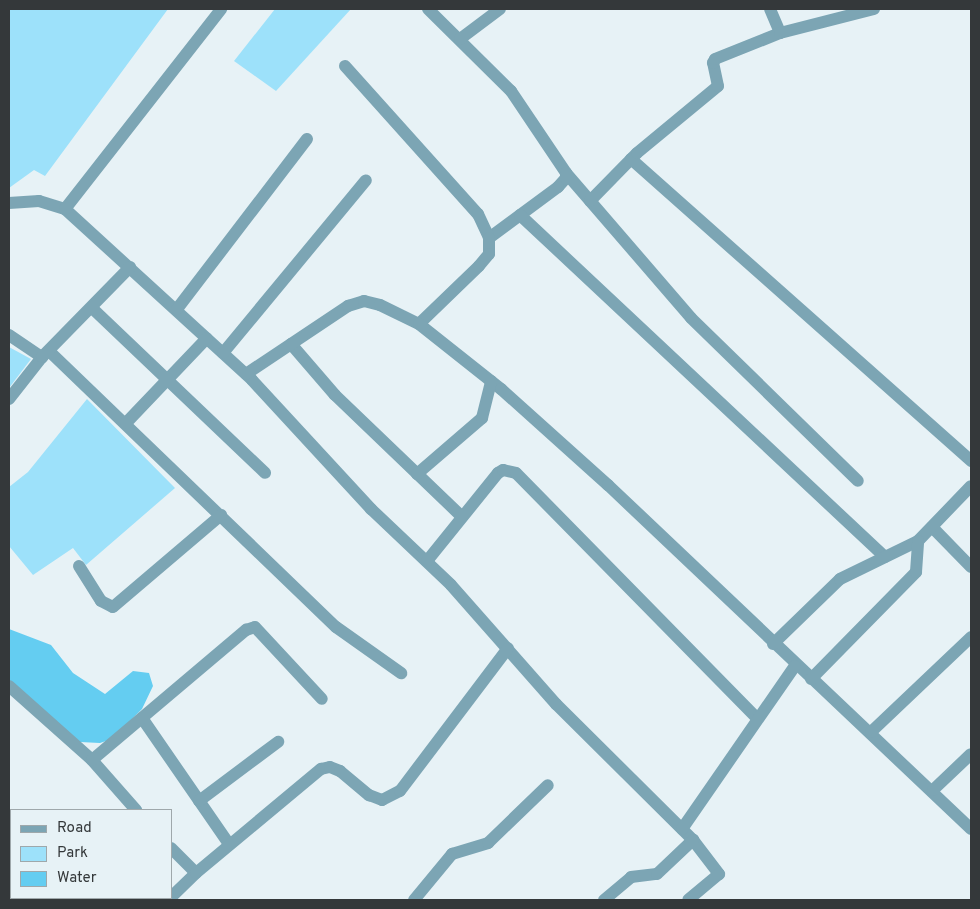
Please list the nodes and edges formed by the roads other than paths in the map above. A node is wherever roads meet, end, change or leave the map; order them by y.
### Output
1 (221, 9) edge
2 (428, 9) edge
3 (500, 9) edge
4 (770, 9) edge
5 (874, 9) edge
6 (780, 34) junction
7 (460, 39) junction
8 (345, 66) dead end
9 (307, 139) dead end
10 (631, 159) junction
11 (566, 172) junction
12 (366, 180) dead end
13 (590, 201) junction
14 (9, 202) edge
15 (65, 209) junction
16 (520, 215) junction
17 (489, 238) junction
18 (130, 267) junction
19 (92, 308) junction
20 (177, 309) junction
21 (420, 324) junction
22 (9, 335) edge
23 (207, 338) junction
24 (291, 344) junction
25 (223, 353) junction
26 (45, 354) junction
27 (246, 374) junction
28 (167, 379) junction
29 (491, 381) junction
30 (9, 399) edge
31 (126, 424) junction
32 (971, 461) edge
33 (265, 473) dead end
34 (416, 474) junction
35 (858, 481) dead end
36 (971, 486) edge
37 (221, 515) junction
38 (462, 517) junction
39 (932, 526) junction
40 (918, 541) junction
41 (885, 556) junction
42 (427, 561) junction
43 (80, 566) dead end
44 (971, 567) edge
45 (971, 637) edge
46 (773, 644) junction
47 (508, 648) junction
48 (795, 666) junction
49 (401, 673) dead end
50 (811, 679) junction
51 (9, 686) edge
52 (322, 699) dead end
53 (142, 718) junction
54 (757, 718) junction
55 (871, 732) junction
56 (278, 742) dead end
57 (971, 754) edge
58 (92, 760) junction
59 (548, 785) dead end
60 (933, 790) junction
61 (199, 801) junction
62 (135, 809) edge
63 (682, 829) junction
64 (971, 829) edge
65 (693, 840) junction
66 (229, 844) junction
67 (172, 849) edge
68 (196, 873) junction
69 (172, 896) edge
70 (414, 900) edge
71 (604, 900) edge
72 (688, 900) edge

1 - 15 street
2 - 7 street
3 - 7 street
4 - 6 street
5 - 6 street
6 - 10 street
7 - 11 street
8 - 17 street
9 - 20 street
10 - 13 street
10 - 32 street
11 - 13 street
11 - 16 street
12 - 25 street
13 - 35 street
14 - 15 street
15 - 18 street
16 - 17 street
16 - 41 street
17 - 21 street
18 - 19 street
18 - 20 street
19 - 26 street
19 - 28 street
20 - 23 street
21 - 24 street
21 - 29 street
22 - 26 street
23 - 25 street
23 - 28 street
24 - 27 street
24 - 34 street
25 - 27 street
26 - 30 street
26 - 31 street
27 - 42 street
28 - 31 street
28 - 33 street
29 - 34 street
29 - 46 street
31 - 37 street
34 - 38 street
36 - 39 street
37 - 43 street
37 - 49 street
38 - 42 street
38 - 54 street
39 - 40 street
39 - 44 street
40 - 41 street
40 - 50 street
41 - 46 street
42 - 47 street
45 - 55 street
46 - 48 street
47 - 63 street
47 - 66 street
48 - 50 street
48 - 54 street
50 - 55 street
51 - 58 street
52 - 53 street
53 - 58 street
53 - 61 street
54 - 63 street
55 - 60 street
56 - 61 street
57 - 60 street
58 - 62 street
59 - 70 street
60 - 64 street
61 - 66 street
63 - 65 street
65 - 71 street
65 - 72 street
66 - 68 street
67 - 68 street
68 - 69 street

